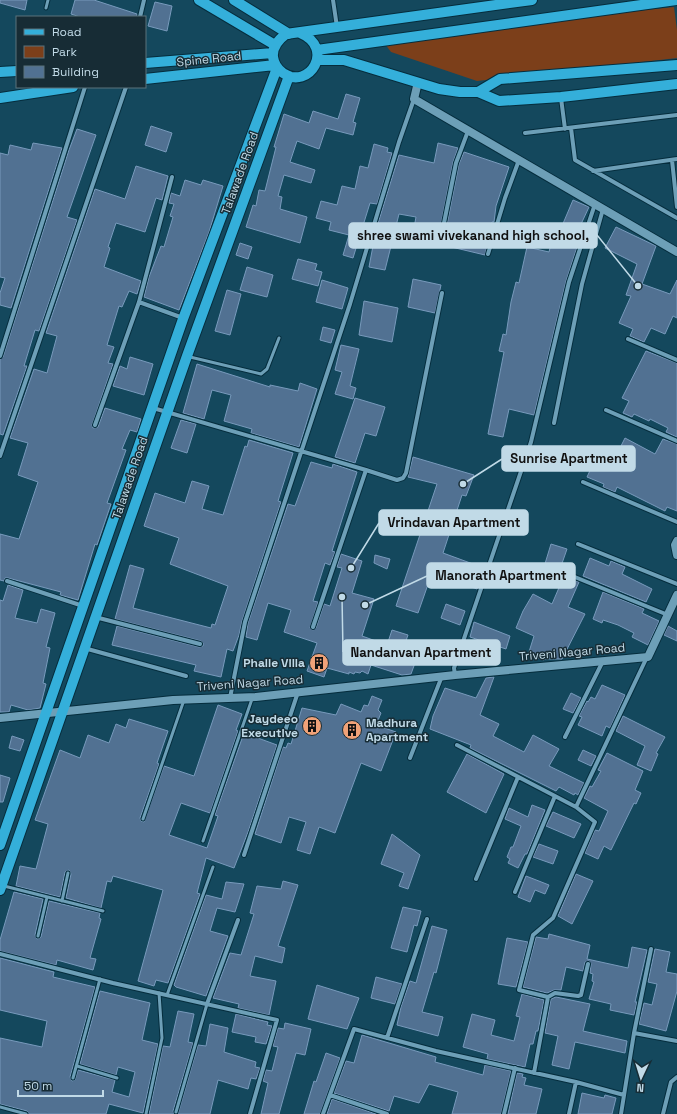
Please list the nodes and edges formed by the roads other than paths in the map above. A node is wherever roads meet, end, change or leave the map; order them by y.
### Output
1 (48, 0) edge
2 (144, 0) edge
3 (199, 0) edge
4 (234, 0) edge
5 (333, 0) edge
6 (532, 0) edge
7 (677, 0) edge
8 (46, 8) dead end
9 (140, 16) edge
10 (337, 27) junction
11 (300, 33) junction
12 (289, 34) junction
13 (274, 49) junction
14 (317, 55) junction
15 (206, 58) junction
16 (146, 63) edge
17 (677, 65) edge
18 (276, 66) junction
19 (16, 71) edge
20 (0, 72) edge
21 (207, 72) junction
22 (289, 76) junction
23 (146, 79) edge
24 (418, 82) junction
25 (677, 84) edge
26 (66, 88) edge
27 (85, 88) edge
28 (126, 88) edge
29 (478, 92) junction
30 (561, 97) junction
31 (0, 98) edge
32 (414, 99) junction
33 (677, 115) edge
34 (571, 128) junction
35 (566, 129) junction
36 (468, 131) junction
37 (525, 133) dead end
38 (519, 160) junction
39 (674, 160) edge
40 (593, 171) junction
41 (172, 177) dead end
42 (595, 204) junction
43 (677, 207) edge
44 (603, 209) junction
45 (677, 218) edge
46 (440, 243) dead end
47 (677, 252) edge
48 (488, 254) dead end
49 (442, 293) dead end
50 (139, 302) junction
51 (184, 319) junction
52 (278, 338) dead end
53 (628, 339) dead end
54 (0, 356) edge
55 (187, 356) junction
56 (677, 360) edge
57 (153, 408) junction
58 (606, 410) dead end
59 (166, 413) junction
60 (554, 423) dead end
61 (95, 425) dead end
62 (677, 441) edge
63 (302, 452) junction
64 (0, 456) edge
65 (366, 470) junction
66 (583, 482) dead end
67 (677, 522) edge
68 (677, 541) edge
69 (578, 544) dead end
70 (677, 556) edge
71 (566, 573) dead end
72 (7, 581) dead end
73 (677, 584) edge
74 (677, 595) edge
75 (83, 606) junction
76 (668, 615) junction
77 (95, 617) junction
78 (313, 627) dead end
79 (200, 644) dead end
80 (84, 648) junction
81 (648, 657) junction
82 (603, 661) junction
83 (455, 675) junction
84 (186, 676) dead end
85 (443, 676) junction
86 (298, 692) junction
87 (252, 697) junction
88 (230, 698) junction
89 (184, 700) junction
90 (62, 711) junction
91 (46, 712) junction
92 (0, 718) edge
93 (565, 737) dead end
94 (457, 745) dead end
95 (410, 758) dead end
96 (518, 777) junction
97 (555, 796) junction
98 (576, 807) junction
99 (143, 819) dead end
100 (204, 841) dead end
101 (0, 845) edge
102 (244, 855) dead end
103 (213, 867) dead end
104 (68, 872) dead end
105 (476, 879) dead end
106 (0, 887) edge
107 (515, 892) dead end
108 (48, 897) junction
109 (62, 900) junction
110 (103, 911) dead end
111 (428, 918) dead end
112 (238, 920) dead end
113 (38, 936) dead end
114 (651, 948) dead end
115 (0, 954) edge
116 (588, 964) dead end
117 (100, 979) junction
118 (159, 993) junction
119 (167, 995) junction
120 (548, 997) junction
121 (207, 1004) junction
122 (634, 1033) junction
123 (387, 1038) junction
124 (677, 1041) edge
125 (77, 1066) junction
126 (514, 1068) junction
127 (534, 1073) junction
128 (677, 1077) edge
129 (73, 1078) dead end
130 (117, 1078) dead end
131 (576, 1082) junction
132 (330, 1095) junction
133 (624, 1095) junction
134 (0, 1107) edge
135 (176, 1112) dead end
136 (26, 1114) edge
137 (146, 1114) edge
138 (250, 1114) edge
139 (323, 1114) edge
140 (387, 1114) edge
141 (504, 1114) edge
142 (569, 1114) edge
143 (621, 1114) edge
144 (663, 1114) edge

1 - 8 lane
2 - 9 street
3 - 13 main road
4 - 12 main road
5 - 10 street
6 - 10 main road
7 - 14 main road
10 - 11 main road
11 - 12 main road
11 - 14 main road
12 - 13 main road
13 - 15 main road, Spine Road
13 - 18 main road
14 - 22 main road
14 - 24 main road
15 - 16 main road, Spine Road
15 - 21 main road
17 - 29 main road
18 - 21 main road, Spine Road
18 - 22 main road
18 - 51 main road, Talawade Road
19 - 20 main road
21 - 23 main road, Spine Road
22 - 55 main road, Talawade Road
24 - 29 main road
24 - 32 street
25 - 30 main road
26 - 31 main road
27 - 54 street
28 - 64 street
29 - 30 main road
30 - 35 street
32 - 36 street
32 - 63 street
33 - 34 street
34 - 35 street
34 - 40 street
35 - 37 street
36 - 38 street
36 - 46 street
38 - 42 street
38 - 48 street
39 - 40 street
39 - 43 street
40 - 45 street
41 - 50 street
42 - 44 street
42 - 83 street
44 - 47 street
44 - 60 street
49 - 65 street
50 - 51 street
50 - 61 street
51 - 57 main road, Talawade Road
52 - 55 lane
53 - 56 street
55 - 59 main road, Talawade Road
57 - 59 street
57 - 75 main road, Talawade Road
58 - 62 street
59 - 63 street
59 - 77 main road, Talawade Road
63 - 65 street
63 - 88 street
65 - 78 street
66 - 67 street
68 - 70 street
69 - 73 street
71 - 76 street
72 - 75 street
74 - 76 street
75 - 91 main road, Talawade Road
76 - 81 street
77 - 79 street
77 - 80 main road, Talawade Road
80 - 84 street
80 - 90 main road, Talawade Road
81 - 82 street, Triveni Nagar Road
81 - 98 street
82 - 83 street, Triveni Nagar Road
82 - 93 street
83 - 85 street, Triveni Nagar Road
85 - 86 street, Triveni Nagar Road
85 - 95 street
86 - 87 street, Triveni Nagar Road
86 - 102 street
87 - 88 street, Triveni Nagar Road
87 - 100 lane
88 - 89 street, Triveni Nagar Road
89 - 90 street, Triveni Nagar Road
89 - 99 lane
90 - 91 street, Triveni Nagar Road
90 - 106 main road, Talawade Road
91 - 92 street, Triveni Nagar Road
91 - 101 main road, Talawade Road
94 - 96 street
96 - 97 street
96 - 105 street
97 - 98 street
97 - 107 street
98 - 120 street
103 - 119 lane
104 - 109 lane
106 - 108 lane
108 - 109 lane
108 - 113 lane
109 - 110 lane
111 - 123 street
112 - 121 street
114 - 122 street
115 - 117 street
116 - 120 street
117 - 118 street
117 - 125 lane
118 - 119 street
118 - 137 lane
119 - 121 street
120 - 127 street
121 - 135 lane
121 - 138 street
122 - 124 street
122 - 133 street
123 - 126 street
123 - 132 street
125 - 129 lane
125 - 130 lane
126 - 127 street
126 - 141 street
127 - 131 street
128 - 144 street
131 - 133 street
131 - 142 street
132 - 139 street
132 - 140 street
133 - 143 street
134 - 136 lane

